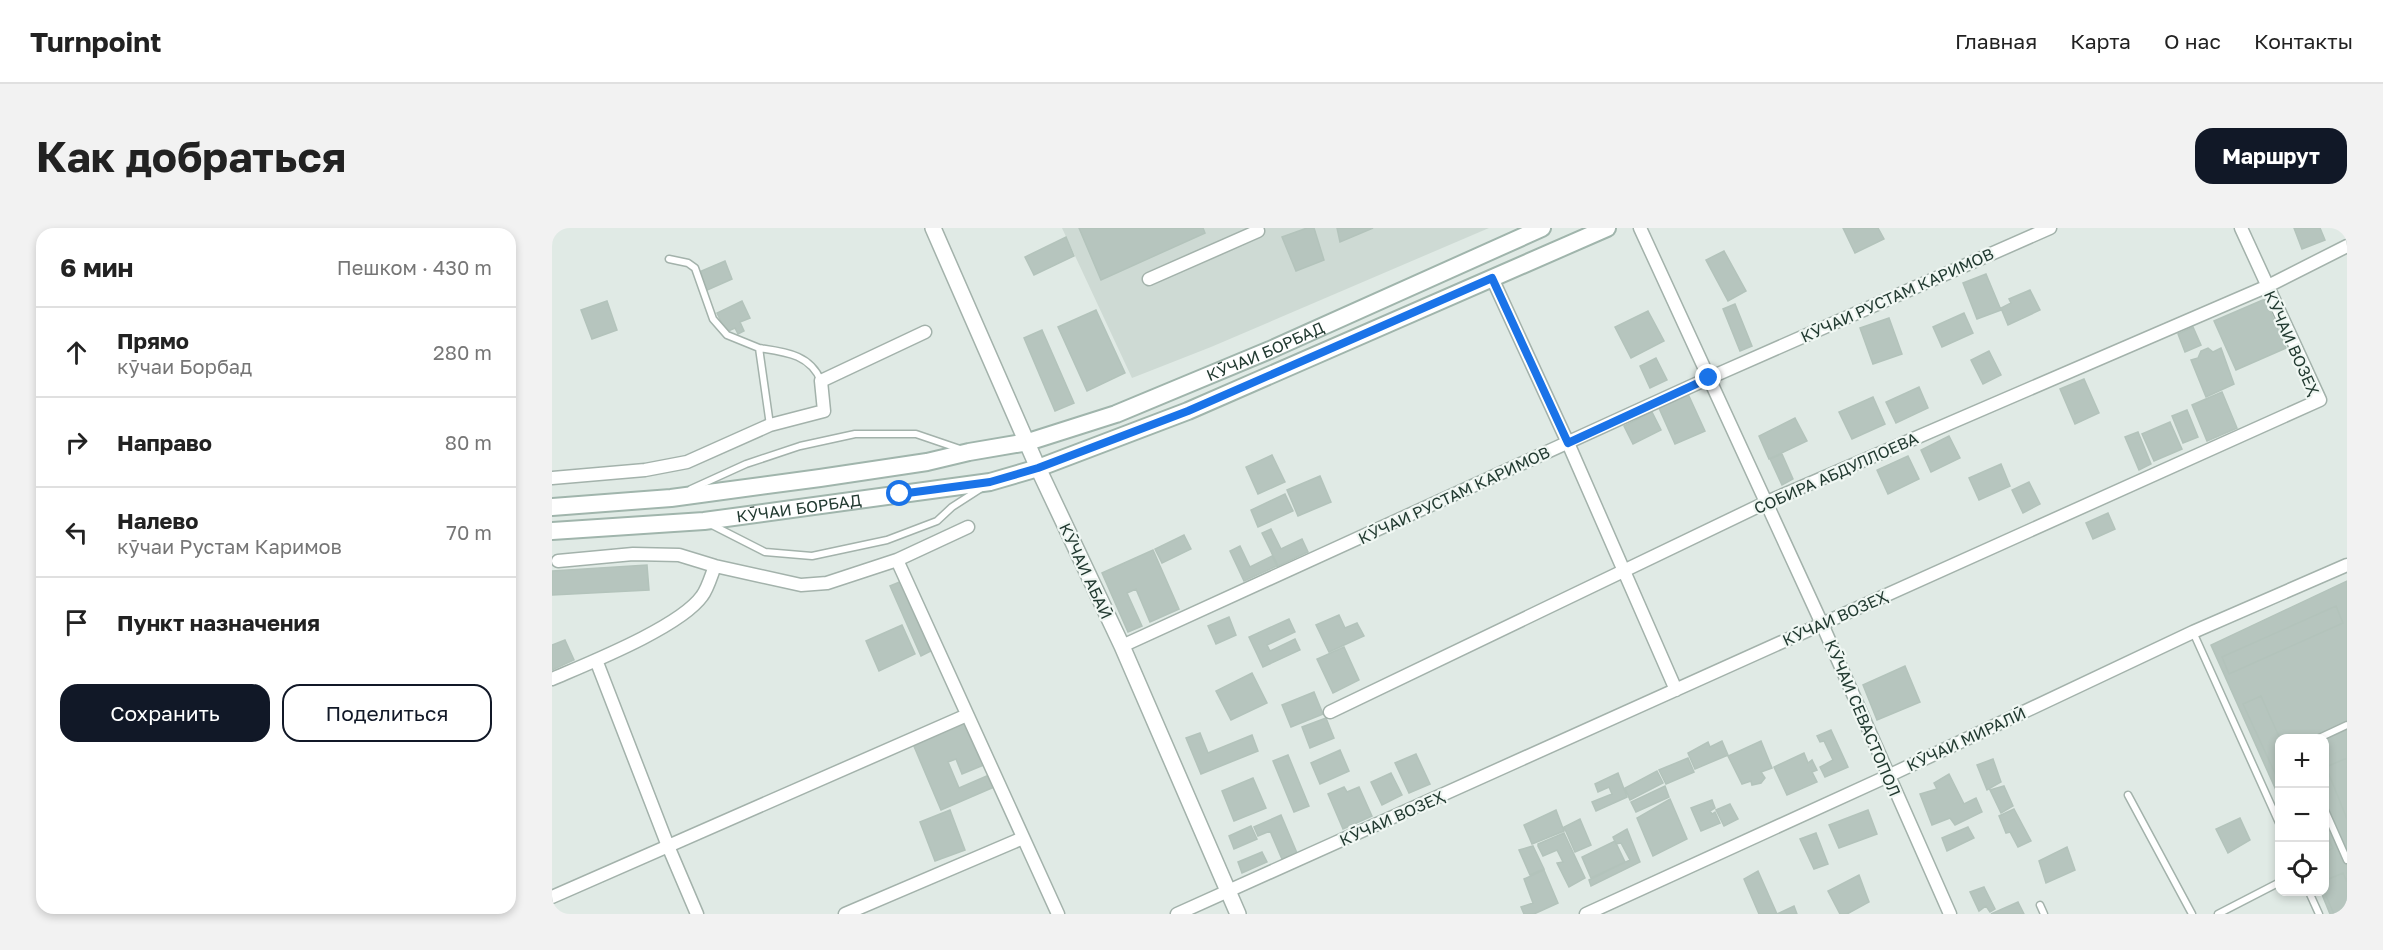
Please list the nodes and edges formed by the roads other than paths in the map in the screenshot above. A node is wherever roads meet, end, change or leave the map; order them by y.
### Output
1 (933, 228) edge
2 (1257, 228) edge
3 (1542, 228) edge
4 (1607, 228) edge
5 (1640, 228) edge
6 (2049, 228) edge
7 (2241, 228) edge
8 (2347, 246) edge
9 (669, 259) dead end
10 (1492, 278) junction
11 (1149, 279) dead end
12 (2268, 286) junction
13 (925, 332) dead end
14 (759, 348) junction
15 (1709, 378) junction
16 (821, 381) junction
17 (770, 425) junction
18 (1028, 442) junction
19 (1568, 443) junction
20 (969, 452) junction
21 (1038, 468) junction
22 (552, 477) edge
23 (990, 482) junction
24 (671, 498) junction
25 (1767, 502) junction
26 (552, 507) edge
27 (704, 521) junction
28 (968, 527) dead end
29 (552, 531) edge
30 (897, 560) junction
31 (558, 561) dead end
32 (2347, 565) edge
33 (715, 566) junction
34 (1624, 570) junction
35 (1822, 624) junction
36 (2193, 632) junction
37 (1122, 646) junction
38 (596, 660) junction
39 (552, 679) edge
40 (1676, 690) junction
41 (1330, 712) dead end
42 (967, 715) junction
43 (2347, 725) edge
44 (2326, 734) edge
45 (1888, 776) junction
46 (2128, 795) dead end
47 (2275, 814) edge
48 (2329, 817) edge
49 (1023, 838) junction
50 (668, 846) junction
51 (2347, 860) edge
52 (2275, 885) edge
53 (1228, 892) junction
54 (2311, 896) edge
55 (552, 897) edge
56 (2040, 905) dead end
57 (697, 914) edge
58 (845, 914) edge
59 (1058, 914) edge
60 (1177, 914) edge
61 (1238, 914) edge
62 (1586, 914) edge
63 (1950, 914) edge
64 (2044, 914) edge
65 (2192, 914) edge
66 (2218, 914) edge
67 (2319, 914) edge

1 - 18 street, КӮЧАИ АБАӢ
2 - 11 street
3 - 18 main road, КӮЧАИ БОРБАД
4 - 10 main road, КӮЧАИ БОРБАД
5 - 15 street, КӮЧАИ СЕВАСТОПОЛ
6 - 15 street, КӮЧАИ РУСТАМ КАРИМОВ
7 - 12 street, КӮЧАИ ВОЗЕҲ
8 - 12 street, СОБИРА АБДУЛЛОЕВА
9 - 14 lane
10 - 19 street
10 - 21 main road, КӮЧАИ БОРБАД
12 - 25 street, СОБИРА АБДУЛЛОЕВА
12 - 35 street, КӮЧАИ ВОЗЕҲ
13 - 16 street
14 - 16 lane
14 - 17 lane
15 - 19 street, КӮЧАИ РУСТАМ КАРИМОВ
15 - 25 street, КӮЧАИ СЕВАСТОПОЛ
16 - 17 street
17 - 22 street
18 - 20 main road, КӮЧАИ БОРБАД
18 - 21 street, КӮЧАИ АБАӢ
19 - 34 street
19 - 37 street, КӮЧАИ РУСТАМ КАРИМОВ
20 - 24 main road, КӮЧАИ БОРБАД
20 - 24 lane
21 - 23 main road, КӮЧАИ БОРБАД
21 - 37 street, КӮЧАИ АБАӢ
23 - 27 main road, КӮЧАИ БОРБАД
23 - 27 lane
24 - 26 main road, КӮЧАИ БОРБАД
25 - 34 street, СОБИРА АБДУЛЛОЕВА
25 - 35 street, КӮЧАИ СЕВАСТОПОЛ
27 - 29 main road, КӮЧАИ БОРБАД
28 - 30 street
30 - 33 street
30 - 42 street
31 - 33 street
32 - 36 street, КӮЧАИ МИРАЛӢ
33 - 38 street
34 - 40 street
34 - 41 street, СОБИРА АБДУЛЛОЕВА
35 - 40 street, КӮЧАИ ВОЗЕҲ
35 - 45 street, КӮЧАИ СЕВАСТОПОЛ
36 - 45 street, КӮЧАИ МИРАЛӢ
36 - 47 lane
37 - 53 street, КӮЧАИ АБАӢ
38 - 39 street
38 - 50 street
40 - 53 street, КӮЧАИ ВОЗЕҲ
42 - 49 street
42 - 50 street
43 - 44 lane
45 - 62 street, КӮЧАИ МИРАЛӢ
45 - 63 street, КӮЧАИ СЕВАСТОПОЛ
46 - 65 lane
48 - 51 lane
49 - 58 street
49 - 59 street
50 - 55 street
50 - 57 street
52 - 66 lane
53 - 60 street, КӮЧАИ ВОЗЕҲ
53 - 61 street, КӮЧАИ АБАӢ
54 - 67 lane
56 - 64 lane

